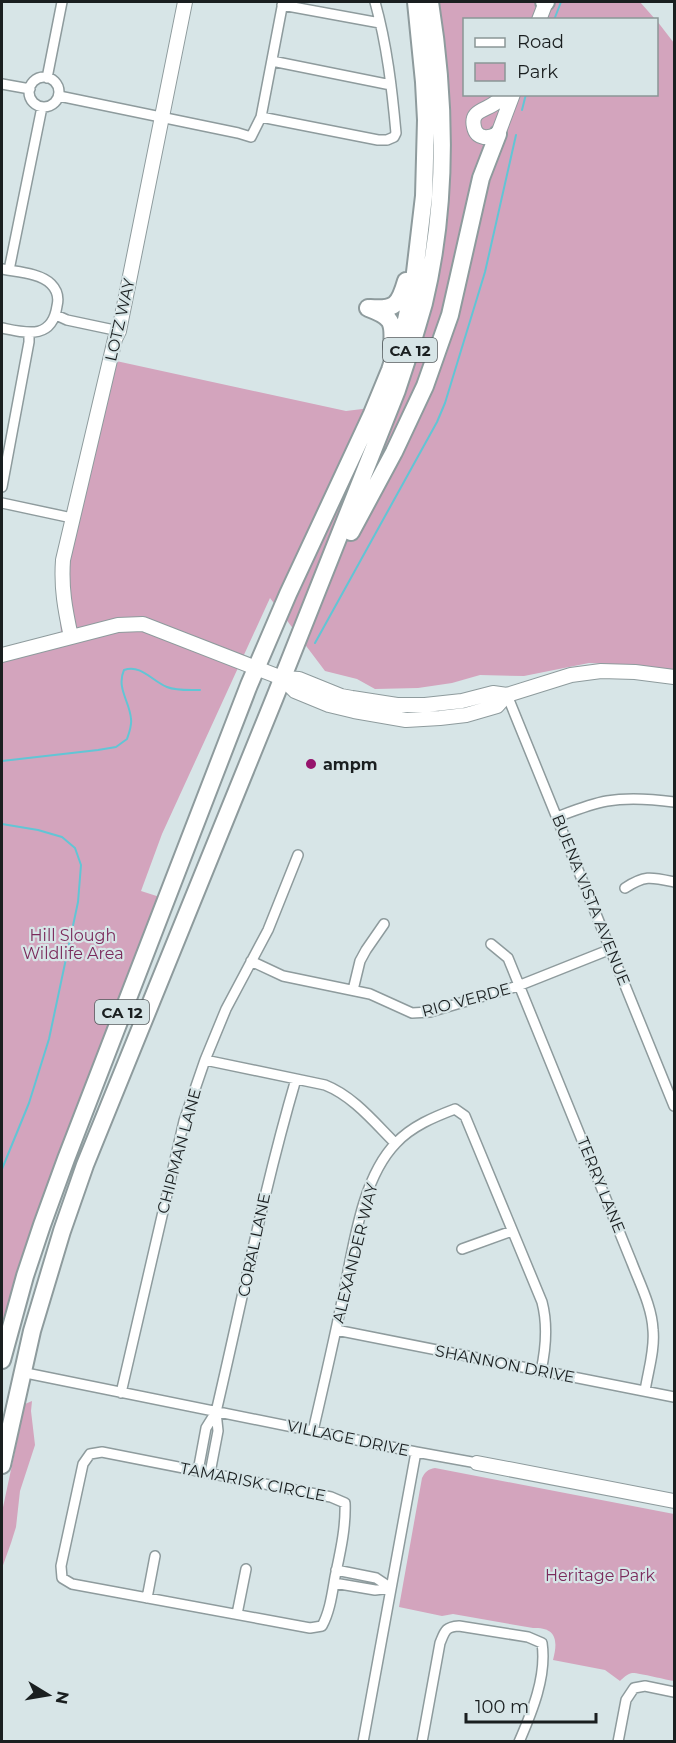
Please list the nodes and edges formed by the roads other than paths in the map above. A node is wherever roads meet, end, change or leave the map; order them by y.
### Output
1 (62, 2) edge
2 (185, 2) edge
3 (375, 2) edge
4 (409, 2) edge
5 (416, 2) edge
6 (430, 2) edge
7 (546, 2) edge
8 (283, 3) edge
9 (540, 18) edge
10 (380, 22) junction
11 (418, 30) junction
12 (272, 61) junction
13 (48, 78) junction
14 (2, 84) edge
15 (392, 85) junction
16 (30, 89) junction
17 (59, 96) junction
18 (502, 96) edge
19 (512, 96) edge
20 (42, 107) junction
21 (162, 116) junction
22 (261, 117) junction
23 (498, 134) junction
24 (415, 264) junction
25 (5, 270) edge
26 (56, 315) junction
27 (2, 328) edge
28 (119, 331) junction
29 (29, 333) junction
30 (390, 370) junction
31 (2, 487) edge
32 (2, 503) edge
33 (72, 518) junction
34 (322, 579) junction
35 (71, 637) junction
36 (2, 655) edge
37 (255, 669) junction
38 (675, 677) edge
39 (282, 678) junction
40 (507, 695) junction
41 (398, 705) junction
42 (373, 715) junction
43 (675, 802) edge
44 (557, 817) junction
45 (298, 855) dead end
46 (675, 882) edge
47 (624, 888) dead end
48 (384, 924) dead end
49 (491, 944) dead end
50 (611, 949) junction
51 (251, 961) junction
52 (518, 986) junction
53 (352, 990) junction
54 (205, 1060) junction
55 (296, 1079) junction
56 (675, 1106) edge
57 (395, 1143) junction
58 (512, 1231) junction
59 (462, 1249) dead end
60 (336, 1330) junction
61 (2, 1360) edge
62 (541, 1371) junction
63 (21, 1372) junction
64 (645, 1391) junction
65 (121, 1393) junction
66 (675, 1397) edge
67 (216, 1412) junction
68 (313, 1431) junction
69 (416, 1452) junction
70 (477, 1463) joint
71 (2, 1465) edge
72 (198, 1471) junction
73 (210, 1473) junction
74 (675, 1501) edge
75 (155, 1556) dead end
76 (246, 1569) dead end
77 (336, 1569) junction
78 (334, 1583) junction
79 (391, 1588) junction
80 (147, 1598) junction
81 (237, 1614) junction
82 (675, 1692) edge
83 (363, 1742) edge
84 (422, 1742) edge
85 (519, 1742) edge
86 (618, 1742) edge

1 - 13 street
2 - 21 street, LOTZ WAY
3 - 10 street
4 - 11 highway
5 - 11 highway, CA 12
6 - 34 highway, CA 12
7 - 9 street
8 - 10 street
8 - 12 street
10 - 15 street
11 - 24 highway, CA 12
12 - 15 street
12 - 22 street
13 - 16 street
13 - 17 street
14 - 16 street
15 - 22 street
16 - 20 street
17 - 20 street
17 - 21 street
18 - 23 street
19 - 23 street
20 - 25 street
21 - 22 street
21 - 28 street, LOTZ WAY
23 - 34 highway
24 - 30 highway, CA 12
24 - 30 highway
25 - 26 street
26 - 28 street
26 - 29 street
27 - 29 street
28 - 33 street, LOTZ WAY
29 - 31 street
30 - 37 highway, CA 12
32 - 33 street
33 - 35 street, LOTZ WAY
34 - 39 highway, CA 12
35 - 36 street
35 - 37 street
37 - 39 street
37 - 61 highway, CA 12
38 - 40 street
39 - 41 street
39 - 42 street
39 - 63 highway, CA 12
40 - 41 street
40 - 42 street
40 - 44 street, BUENA VISTA AVENUE
41 - 42 street
43 - 44 street
44 - 50 street, BUENA VISTA AVENUE
45 - 51 street, CHIPMAN LANE
46 - 47 street
48 - 53 street
49 - 52 street, TERRY LANE
50 - 52 street, RIO VERDE
50 - 56 street, BUENA VISTA AVENUE
51 - 53 street, RIO VERDE
51 - 54 street, CHIPMAN LANE
52 - 53 street, RIO VERDE
52 - 64 street, TERRY LANE
54 - 55 street
54 - 65 street, CHIPMAN LANE
55 - 57 street
55 - 67 street, CORAL LANE
57 - 58 street, ALEXANDER WAY
57 - 60 street, ALEXANDER WAY
58 - 59 street
58 - 62 street, ALEXANDER WAY
60 - 62 street, SHANNON DRIVE
60 - 68 street, ALEXANDER WAY
62 - 64 street, SHANNON DRIVE
63 - 65 street, VILLAGE DRIVE
63 - 71 highway, CA 12
64 - 66 street, SHANNON DRIVE
65 - 67 street, VILLAGE DRIVE
67 - 68 street, VILLAGE DRIVE
67 - 72 street
67 - 73 street
68 - 69 street, VILLAGE DRIVE
69 - 70 street, VILLAGE DRIVE
69 - 79 street
70 - 74 street, VILLAGE DRIVE
72 - 73 street, TAMARISK CIRCLE
72 - 80 street, TAMARISK CIRCLE
73 - 77 street, TAMARISK CIRCLE
75 - 80 street
76 - 81 street
77 - 78 street, TAMARISK CIRCLE
77 - 79 street
78 - 79 street
78 - 81 street, TAMARISK CIRCLE
79 - 83 street
80 - 81 street, TAMARISK CIRCLE
82 - 86 street
84 - 85 street

